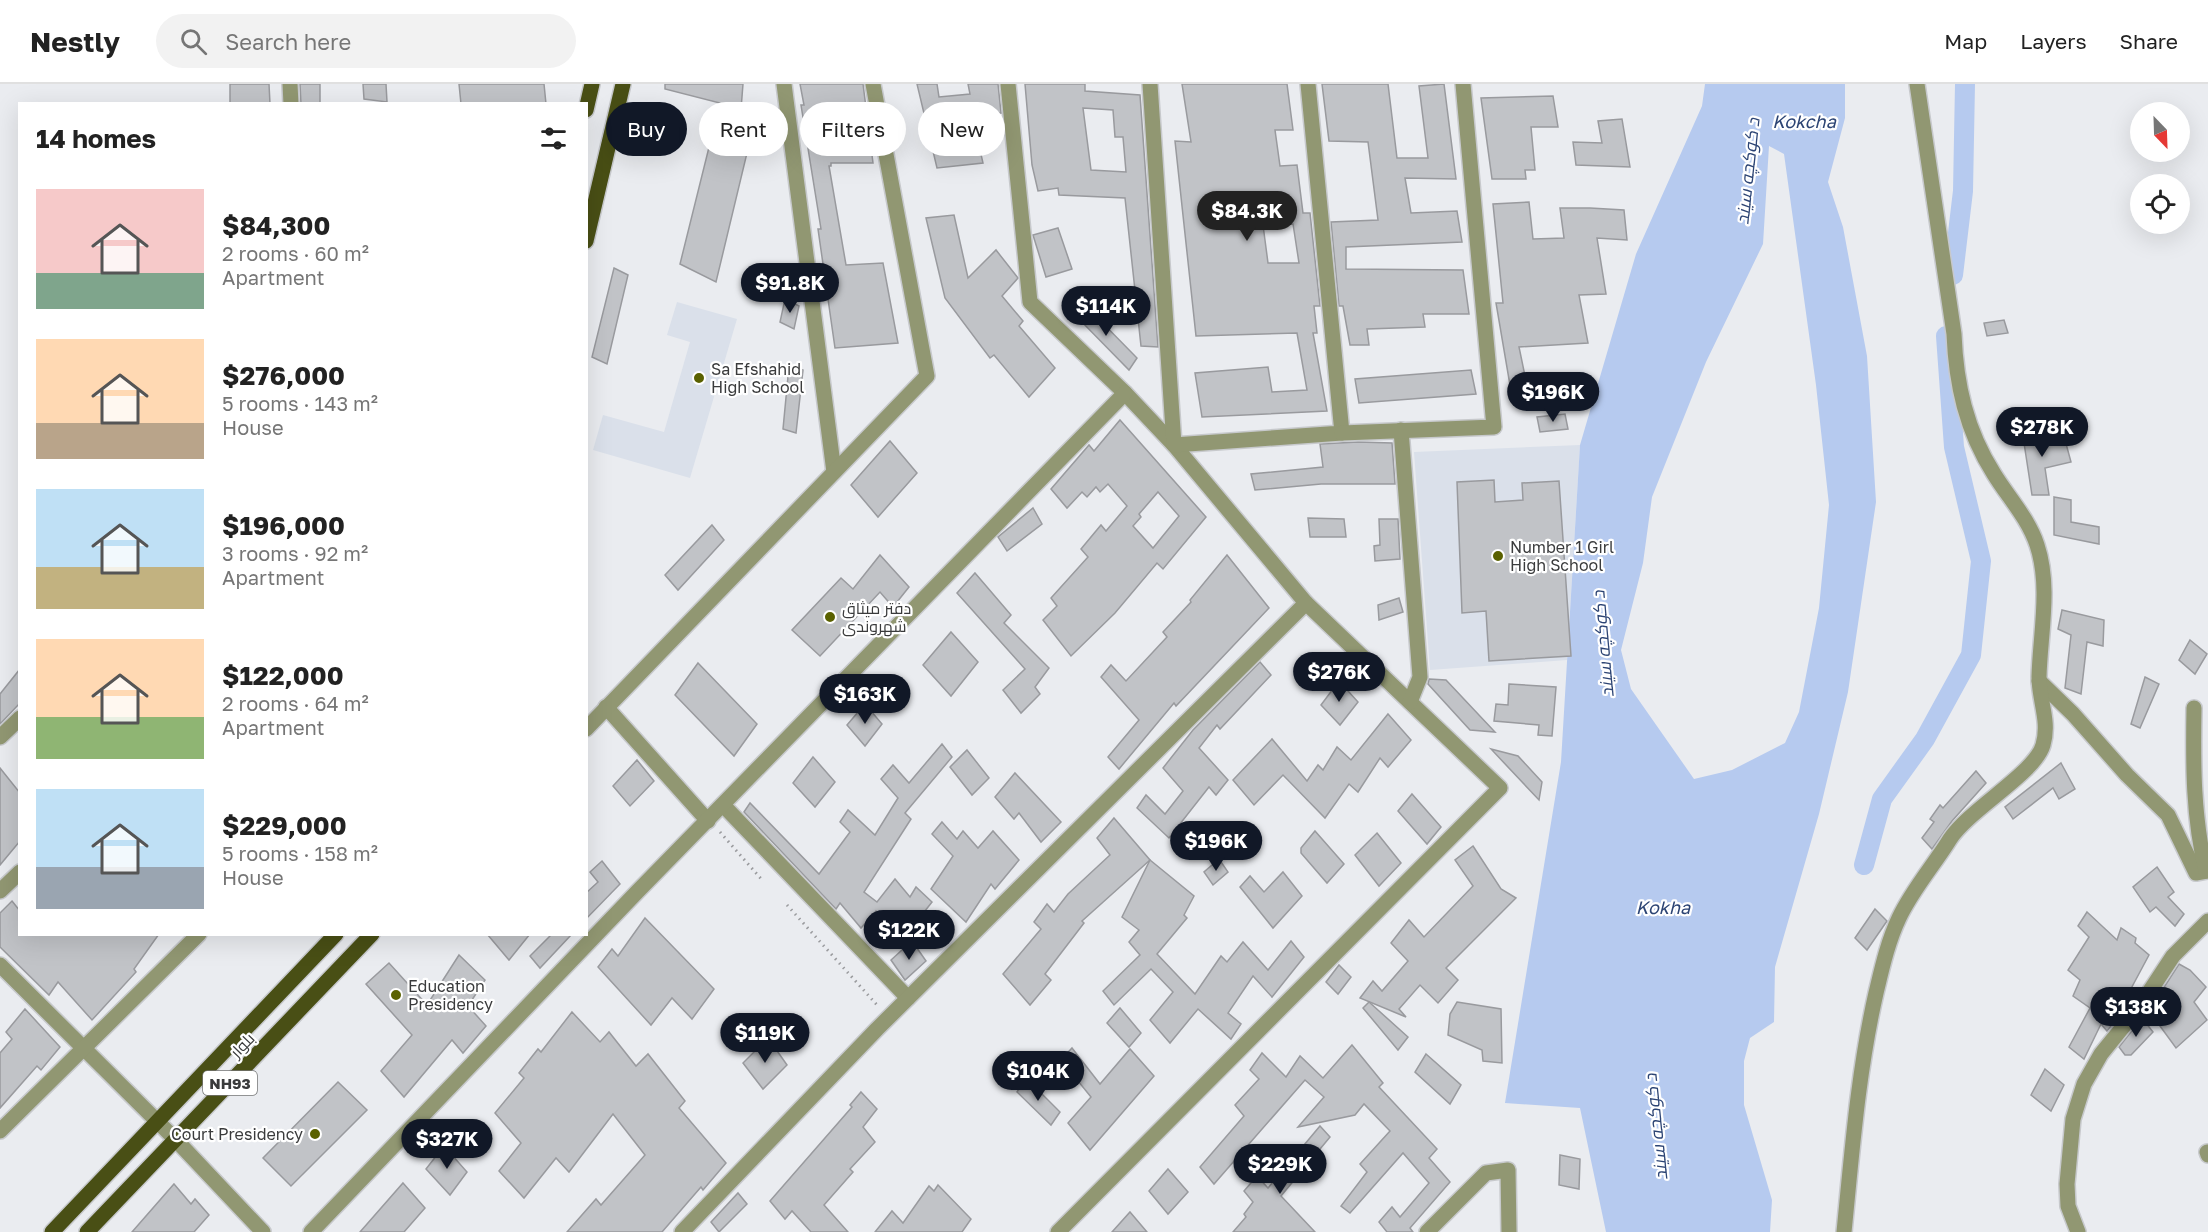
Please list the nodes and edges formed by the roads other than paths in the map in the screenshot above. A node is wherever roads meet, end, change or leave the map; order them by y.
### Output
1 (290, 84) edge
2 (592, 84) edge
3 (623, 84) edge
4 (784, 84) edge
5 (873, 84) edge
6 (1008, 84) edge
7 (1150, 84) edge
8 (1308, 84) edge
9 (1463, 84) edge
10 (1917, 84) edge
11 (291, 102) edge
12 (588, 102) edge
13 (588, 233) edge
14 (1125, 393) junction
15 (1401, 430) junction
16 (1342, 433) junction
17 (1174, 445) junction
18 (834, 472) junction
19 (1306, 603) junction
20 (2039, 681) junction
21 (1410, 702) junction
22 (606, 706) junction
23 (2194, 708) dead end
24 (18, 720) edge
25 (588, 727) edge
26 (0, 737) edge
27 (723, 805) junction
28 (709, 820) junction
29 (2207, 871) edge
30 (18, 874) edge
31 (0, 891) edge
32 (2208, 921) edge
33 (197, 936) edge
34 (334, 936) edge
35 (370, 936) edge
36 (0, 965) edge
37 (908, 998) junction
38 (84, 1047) junction
39 (159, 1122) junction
40 (0, 1131) edge
41 (176, 1140) junction
42 (52, 1232) edge
43 (87, 1232) edge
44 (263, 1232) edge
45 (311, 1232) edge
46 (682, 1232) edge
47 (1058, 1232) edge
48 (1427, 1232) edge
49 (1509, 1232) edge
50 (1844, 1232) edge
51 (2078, 1232) edge

1 - 11 street
2 - 12 main road
3 - 13 main road
4 - 18 street
5 - 18 street
6 - 14 street
7 - 17 street
8 - 16 street
9 - 15 street
10 - 20 street
14 - 17 street
14 - 27 street
15 - 16 street
15 - 21 street
16 - 17 street
17 - 19 street
18 - 22 street
19 - 21 street
19 - 37 street
20 - 29 street
20 - 50 street
21 - 47 street
22 - 25 street
22 - 28 street
23 - 29 street
24 - 26 street
27 - 28 street
27 - 37 street
28 - 45 street
30 - 31 street
32 - 51 street
33 - 38 street
34 - 39 main road, بلوار / NH93
35 - 41 main road, بلوار / NH93
36 - 38 street
37 - 46 street
38 - 39 street
38 - 40 street
39 - 41 street
39 - 42 main road, بلوار / NH93
41 - 43 main road, بلوار / NH93
41 - 44 street
48 - 49 street

